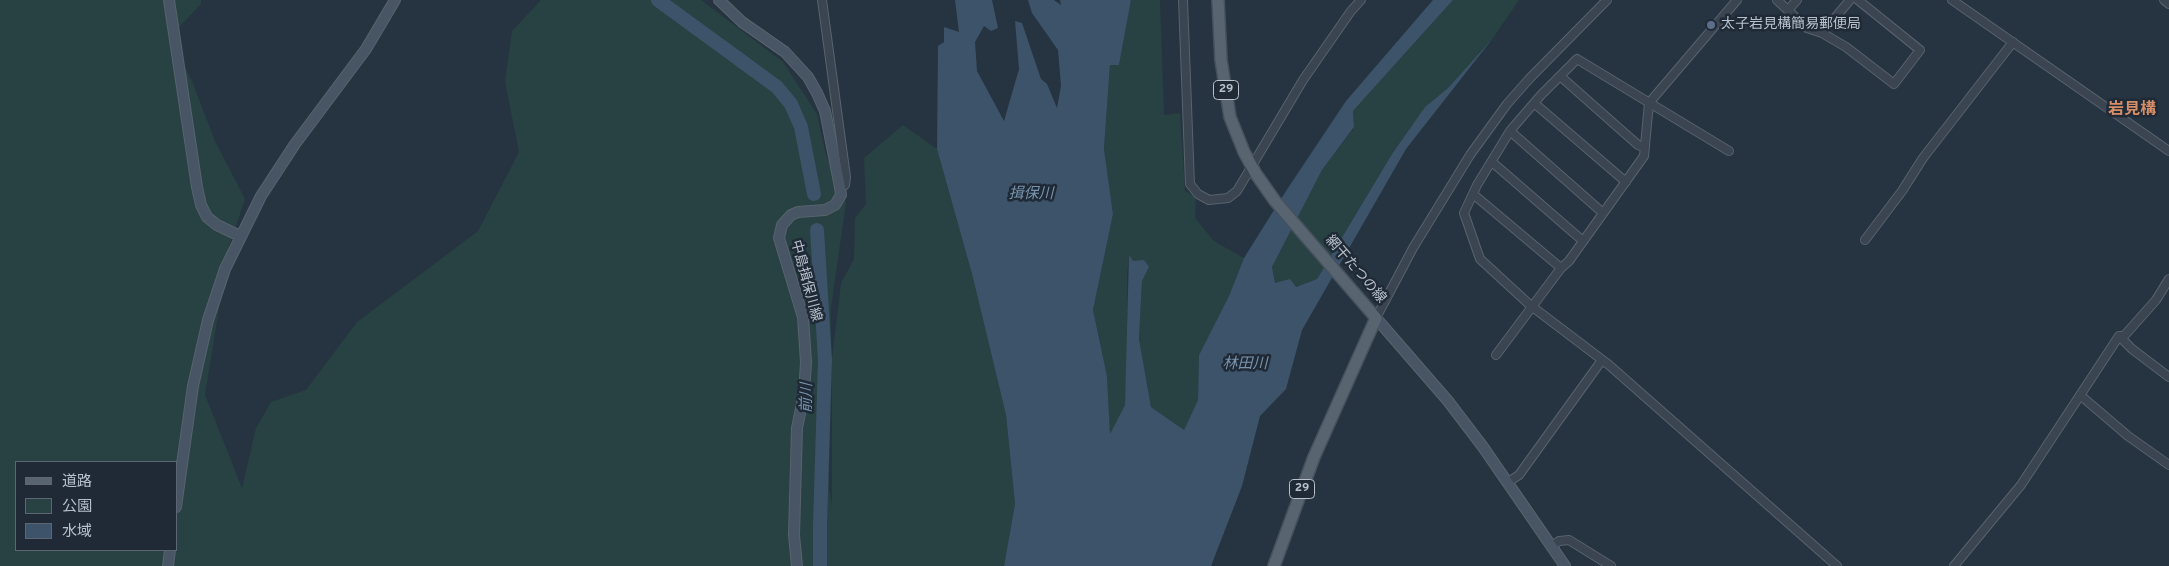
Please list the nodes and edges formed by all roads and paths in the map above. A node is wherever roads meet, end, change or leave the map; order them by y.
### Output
1 (169, 0) edge
2 (395, 0) edge
3 (719, 0) edge
4 (822, 0) edge
5 (1183, 0) edge
6 (1218, 0) edge
7 (1361, 0) edge
8 (1607, 0) edge
9 (1738, 0) edge
10 (1777, 0) edge
11 (1797, 0) edge
12 (1850, 0) edge
13 (1858, 0) edge
14 (1952, 0) edge
15 (2164, 0) edge
16 (2169, 4) edge
17 (1788, 10) junction
18 (1822, 33) junction
19 (2013, 42) junction
20 (1560, 76) junction
21 (1534, 103) junction
22 (1649, 103) junction
23 (1510, 131) junction
24 (1645, 148) junction
25 (1729, 151) dead end
26 (2169, 151) edge
27 (1492, 162) junction
28 (1254, 170) junction
29 (1626, 182) junction
30 (840, 187) junction
31 (1473, 194) junction
32 (1603, 214) junction
33 (240, 236) junction
34 (1865, 240) dead end
35 (1583, 241) junction
36 (1561, 268) junction
37 (2169, 279) edge
38 (1533, 306) junction
39 (1374, 315) junction
40 (2119, 336) junction
41 (1496, 355) dead end
42 (1602, 360) junction
43 (2169, 377) edge
44 (2080, 395) junction
45 (2169, 465) edge
46 (1508, 482) junction
47 (178, 494) edge
48 (1552, 546) junction
49 (170, 551) edge
50 (168, 566) edge
51 (797, 566) edge
52 (1274, 566) edge
53 (1565, 566) edge
54 (1611, 566) edge
55 (1837, 566) edge
56 (1954, 566) edge

1 - 33 street
2 - 33 street
3 - 30 street
4 - 30 street
5 - 28 street
6 - 28 main road, 網干たつの線 / 29
7 - 28 street
8 - 39 street
9 - 22 street
10 - 17 street
11 - 17 street
12 - 18 street
13 - 18 street
14 - 19 street
15 - 16 street
17 - 18 street
19 - 26 street
19 - 34 street
20 - 21 street
20 - 22 street
20 - 24 street
21 - 23 street
21 - 29 street
22 - 24 street
22 - 25 street
23 - 27 street
23 - 32 street
24 - 29 street
27 - 31 street
27 - 35 street
28 - 39 main road, 網干たつの線 / 29
29 - 32 street
30 - 51 street, 中島揖保川線
31 - 36 street
31 - 38 street
32 - 35 street
33 - 47 street
35 - 36 street
36 - 38 street
37 - 40 street
38 - 41 street
38 - 42 street
39 - 46 street
39 - 52 main road, 網干たつの線 / 29
40 - 43 street
40 - 44 street
42 - 46 street
42 - 55 street
44 - 45 street
44 - 56 street
46 - 48 street
48 - 53 street
48 - 54 street
49 - 50 street

